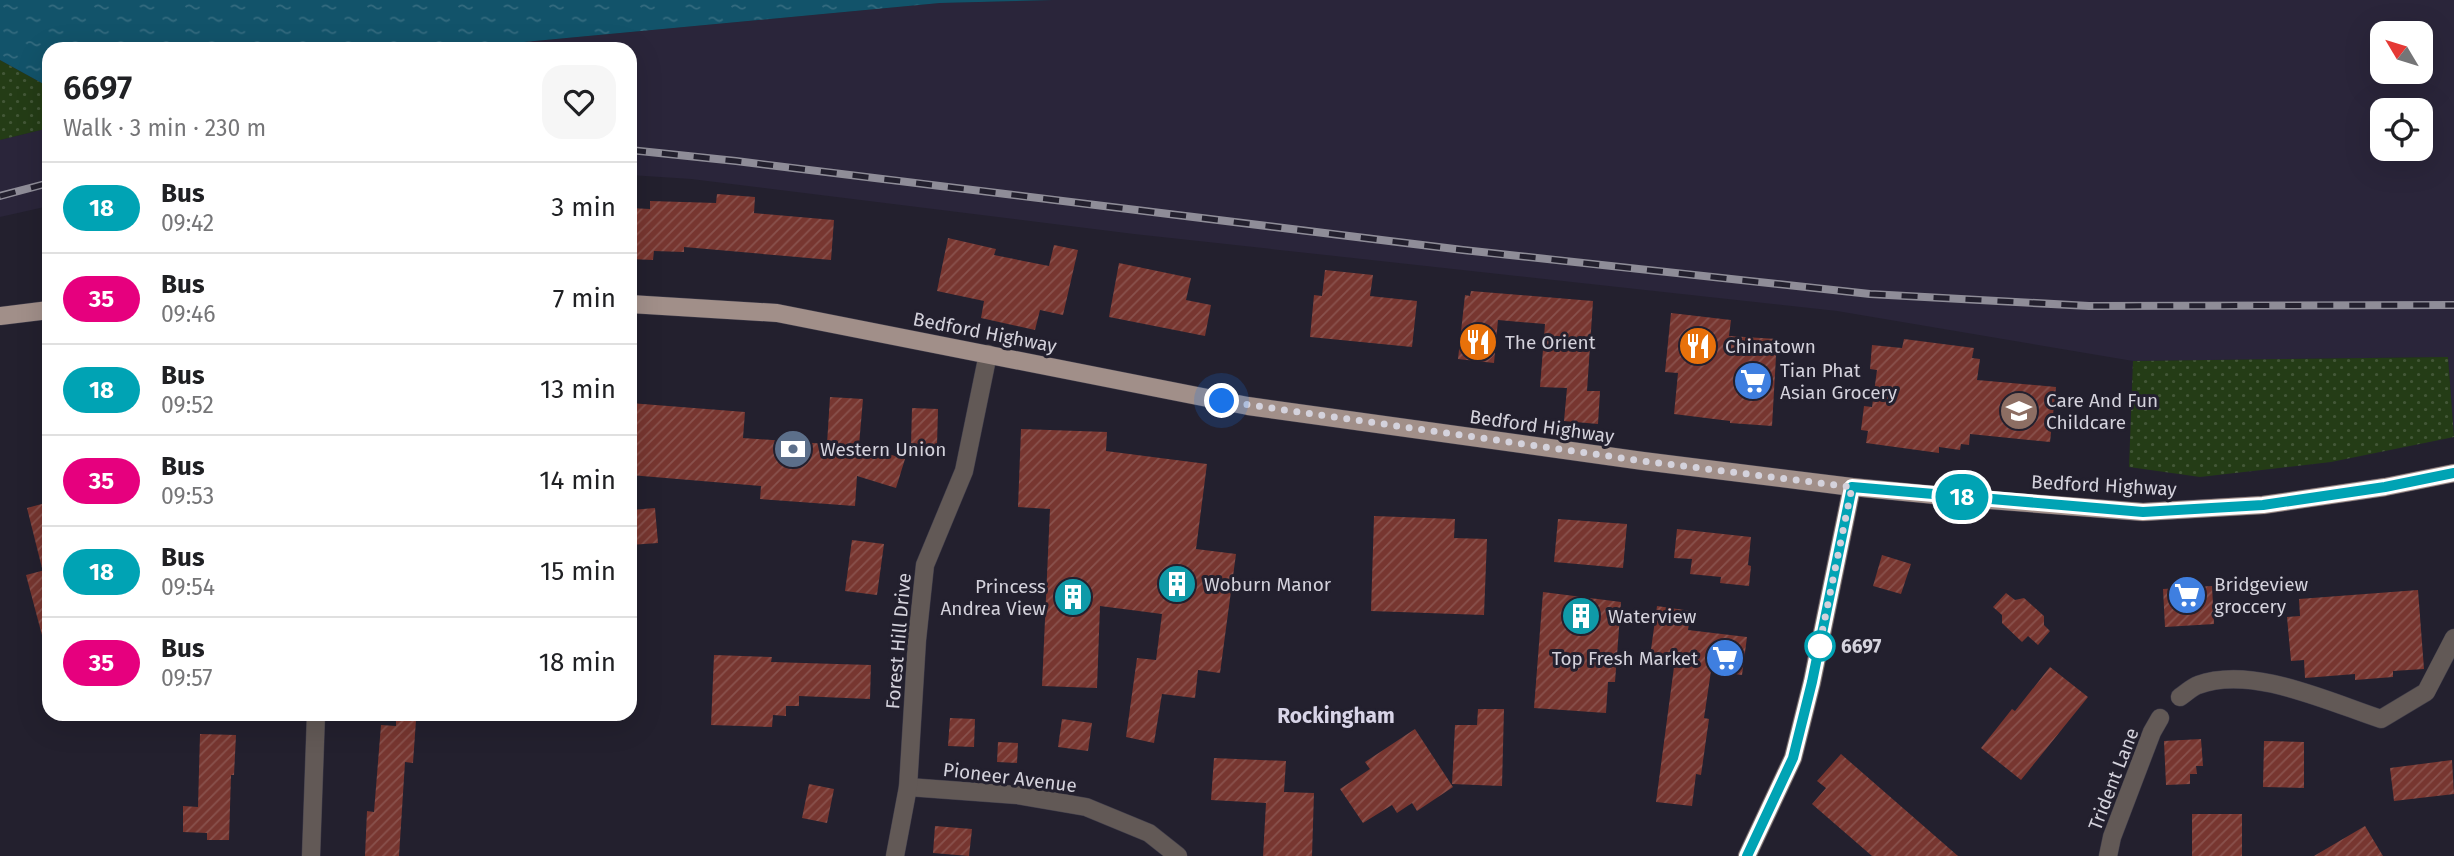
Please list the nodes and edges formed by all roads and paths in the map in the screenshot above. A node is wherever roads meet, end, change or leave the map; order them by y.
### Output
1 (637, 304) edge
2 (42, 311) edge
3 (0, 316) edge
4 (988, 354) junction
5 (2454, 473) edge
6 (1852, 487) junction
7 (2454, 638) edge
8 (2180, 697) dead end
9 (2160, 718) dead end
10 (316, 721) edge
11 (908, 787) junction
12 (311, 856) edge
13 (895, 856) edge
14 (1178, 856) edge
15 (1748, 856) edge
16 (2108, 856) edge

1 - 4 main road, Bedford Highway
2 - 3 main road
4 - 6 main road, Bedford Highway
4 - 11 street, Forest Hill Drive
5 - 6 main road, Bedford Highway
6 - 15 street
7 - 8 street
9 - 16 street, Trident Lane
10 - 12 street
11 - 13 street, Forest Hill Drive
11 - 14 street, Pioneer Avenue

